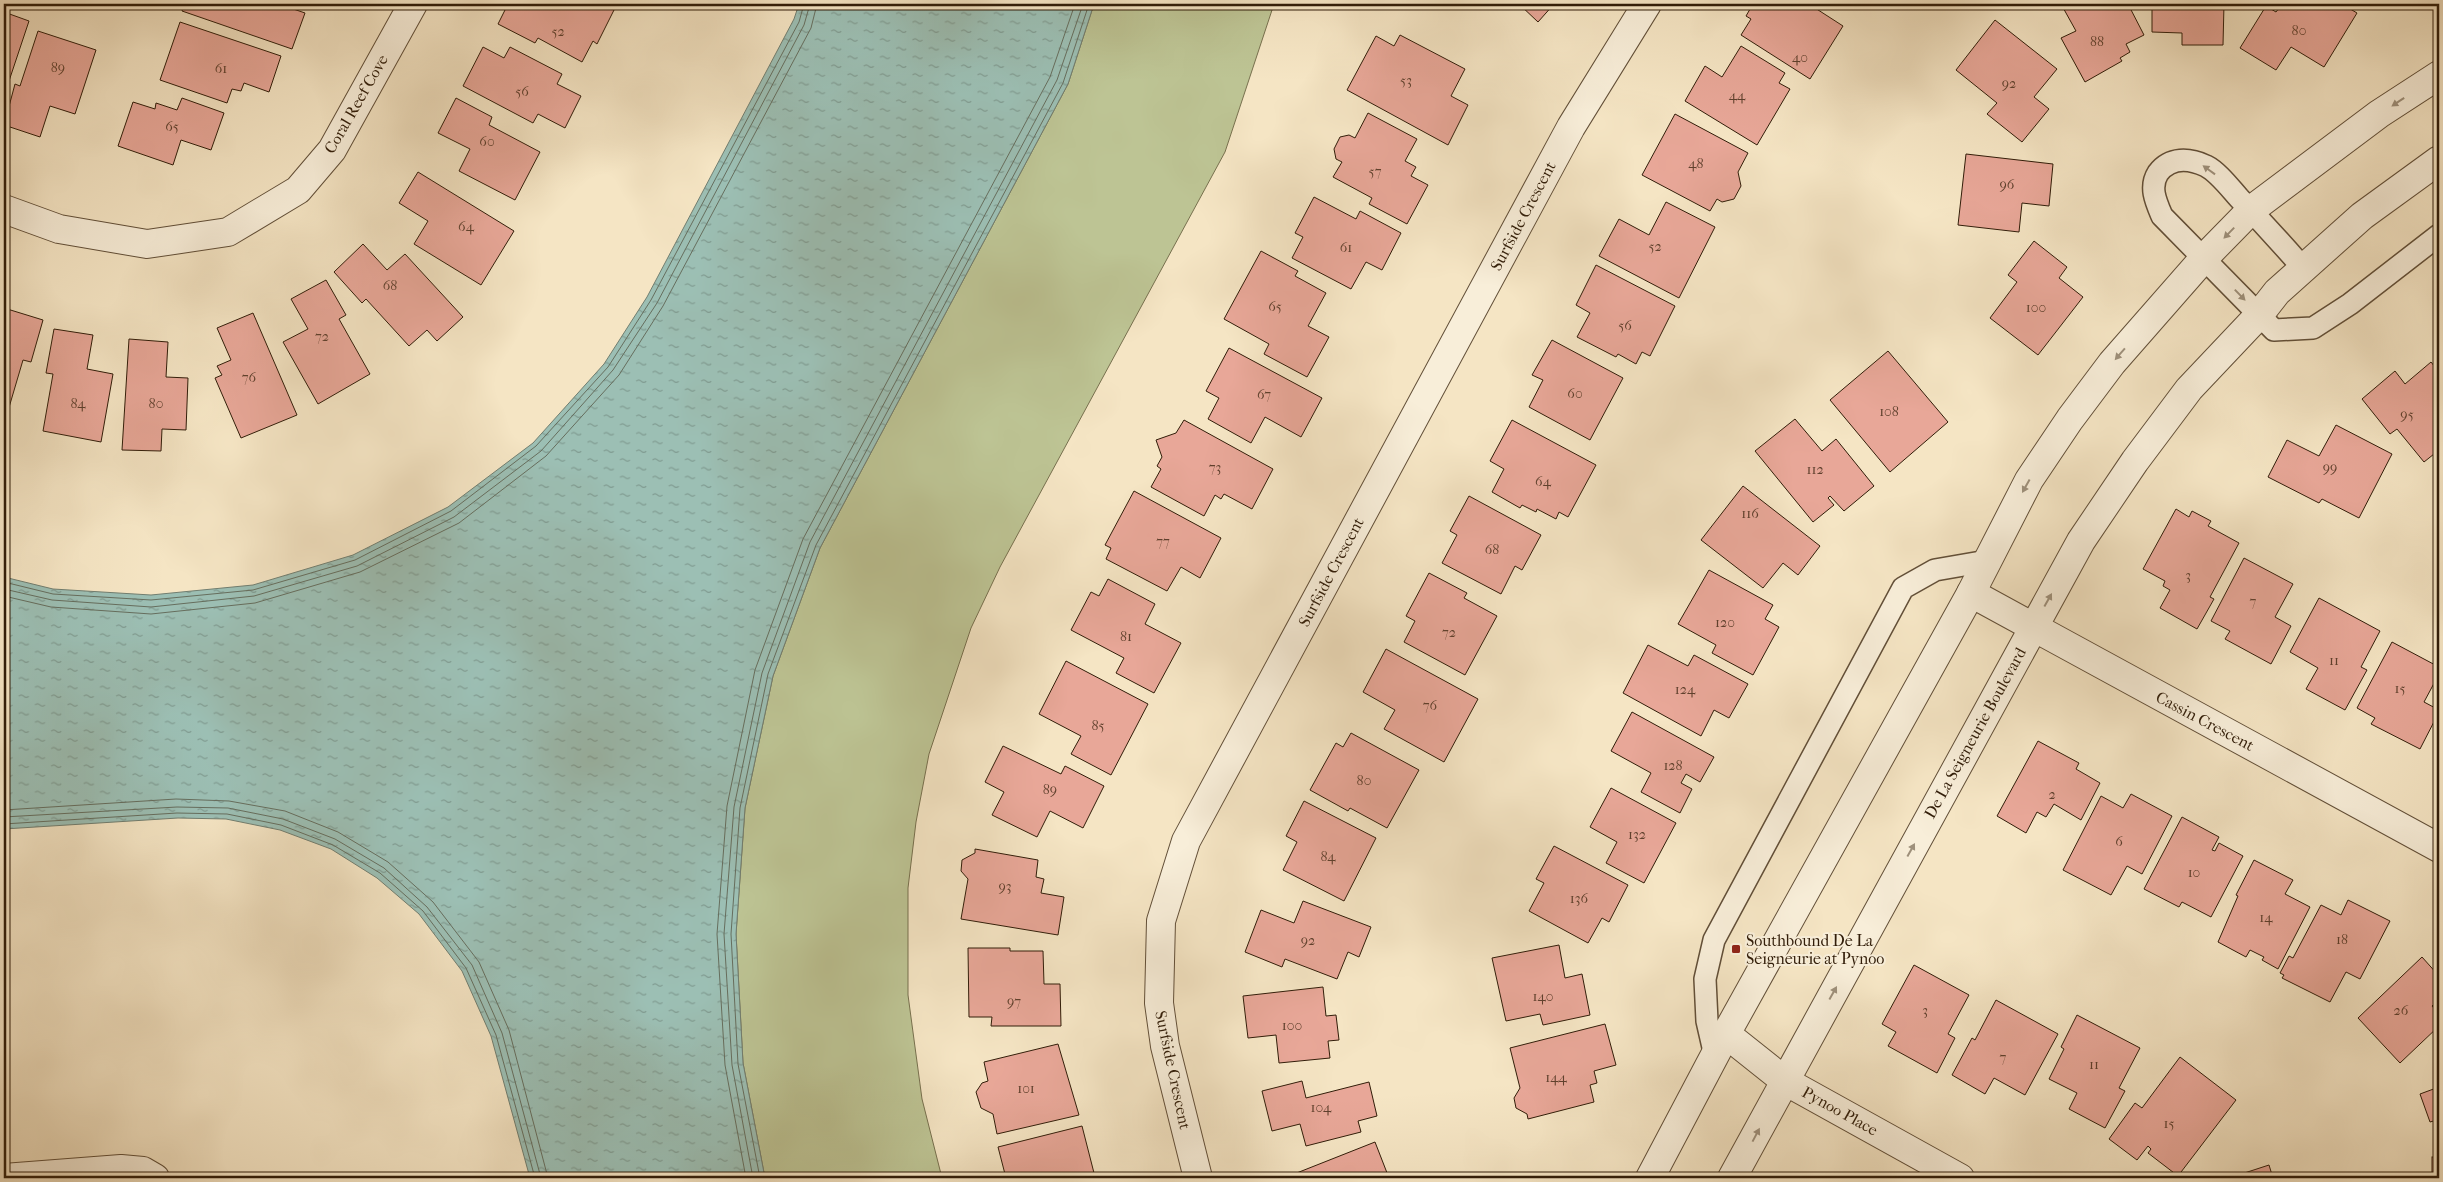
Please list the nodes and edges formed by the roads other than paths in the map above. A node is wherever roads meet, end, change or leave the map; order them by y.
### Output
1 (413, 4) edge
2 (1647, 4) edge
3 (2439, 75) edge
4 (2439, 160) edge
5 (4, 209) edge
6 (2250, 210) junction
7 (2439, 235) edge
8 (2204, 258) junction
9 (2303, 268) junction
10 (2259, 315) junction
11 (1986, 561) junction
12 (1971, 592) junction
13 (2033, 628) junction
14 (2439, 848) edge
15 (1721, 1045) junction
16 (1785, 1081) junction
17 (4, 1178) edge
18 (155, 1178) edge
19 (1198, 1178) edge
20 (1650, 1178) edge
21 (1732, 1178) edge
22 (1960, 1178) edge

1 - 5 street, Coral Reef Cove
2 - 19 street, Surfside Crescent
3 -> 6 street
4 - 9 street, De La Seigneurie Boulevard
6 -> 8 street
6 -> 8 lane
6 - 9 lane
7 - 10 lane
8 -> 10 lane
8 -> 11 street
9 - 10 street, De La Seigneurie Boulevard
13 -> 10 street, De La Seigneurie Boulevard
11 - 12 street
11 - 15 lane
12 - 13 street, Cassin Crescent
12 - 15 street
13 - 14 street, Cassin Crescent
16 -> 13 street, De La Seigneurie Boulevard
15 - 16 street, Pynoo Place
15 - 20 street
21 -> 16 street, De La Seigneurie Boulevard
16 - 22 street, Pynoo Place
17 - 18 street

